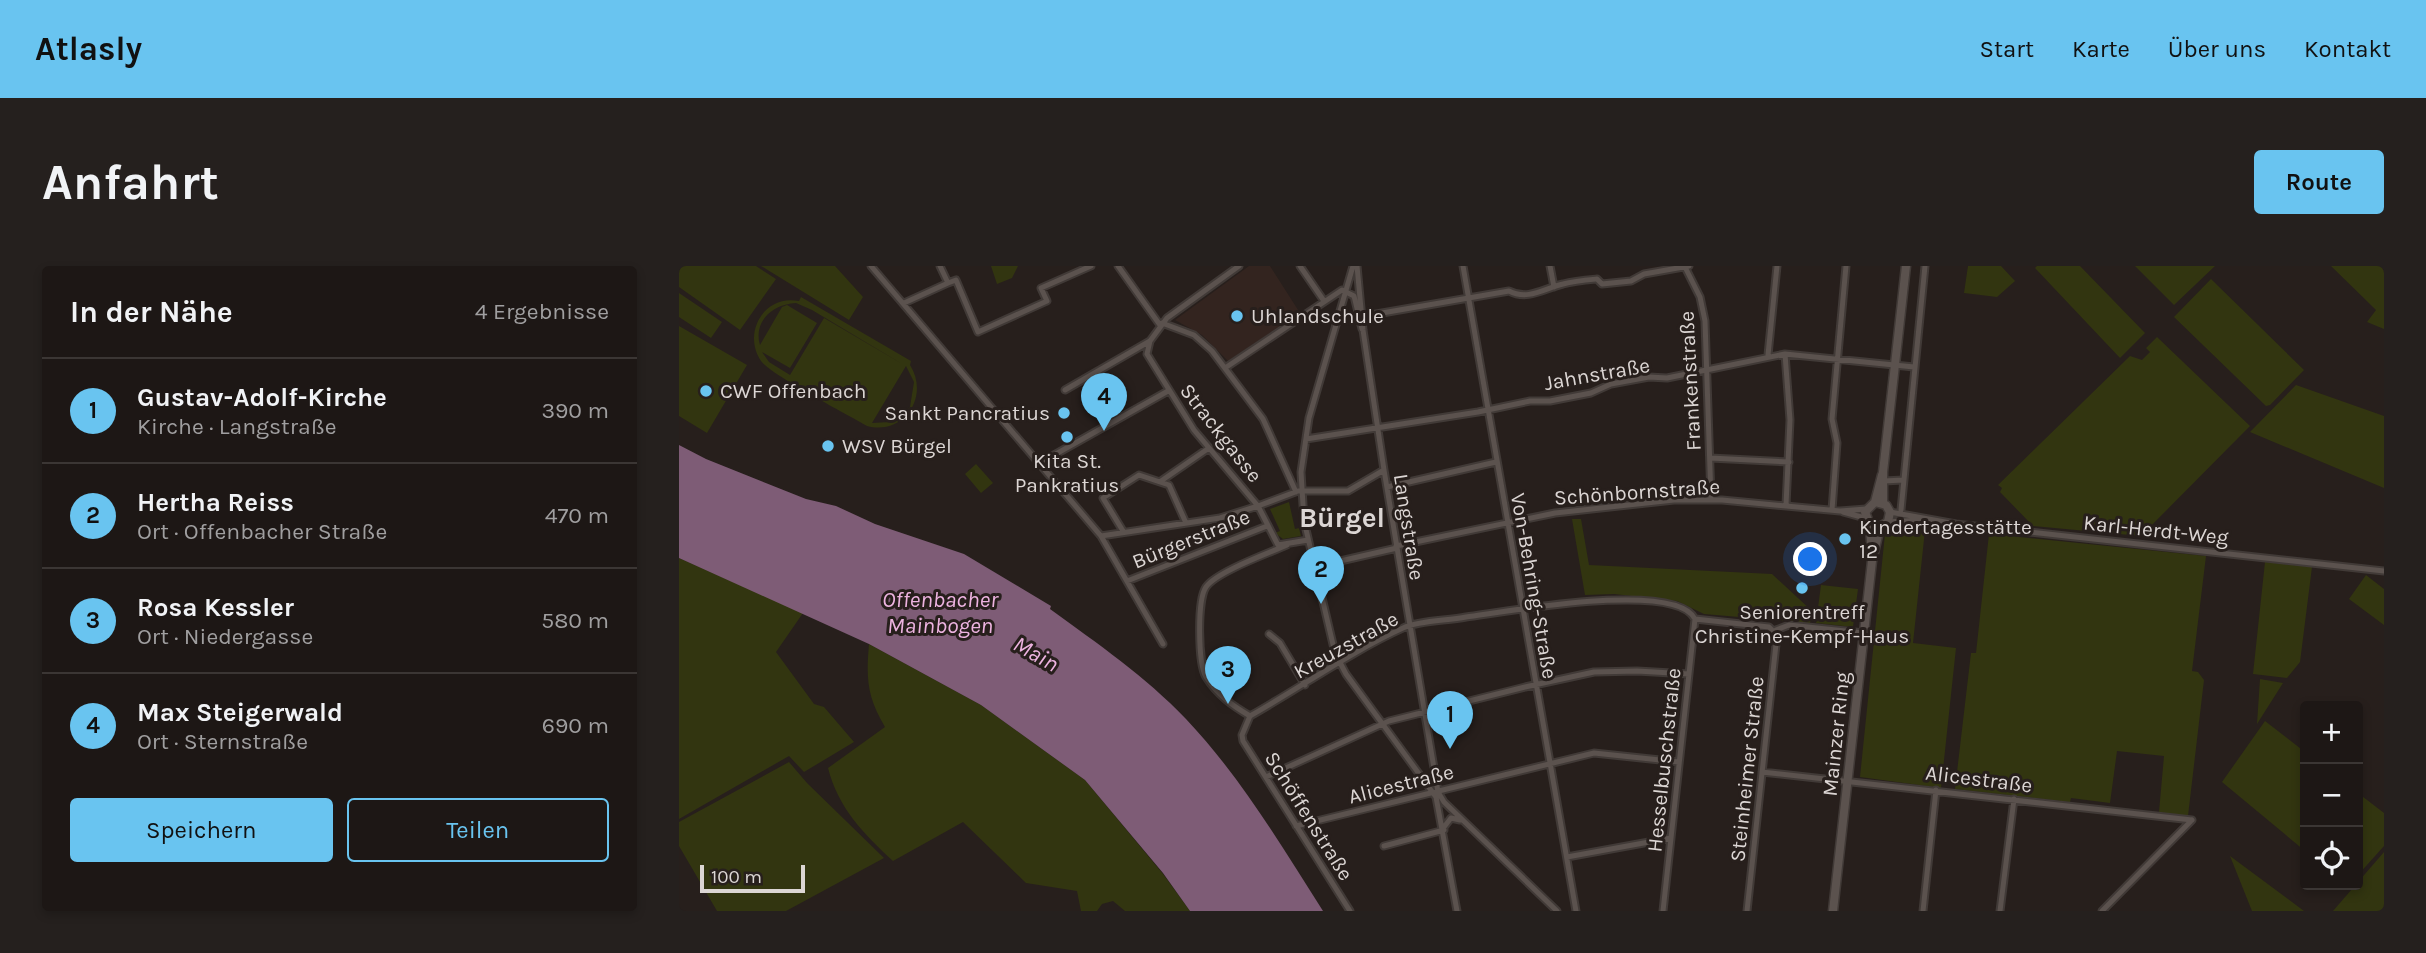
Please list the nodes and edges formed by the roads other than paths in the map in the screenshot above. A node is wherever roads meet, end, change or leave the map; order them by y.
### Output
1 (871, 266) edge
2 (940, 266) edge
3 (1091, 266) edge
4 (1118, 266) edge
5 (1239, 266) edge
6 (1300, 266) edge
7 (1355, 266) edge
8 (1463, 266) edge
9 (1550, 266) edge
10 (1777, 266) edge
11 (1846, 266) edge
12 (1906, 266) edge
13 (1925, 266) edge
14 (1686, 267) edge
15 (948, 283) junction
16 (1554, 287) junction
17 (1346, 290) junction
18 (1469, 299) junction
19 (1324, 301) junction
20 (904, 303) junction
21 (1361, 317) junction
22 (1161, 324) junction
23 (1150, 341) junction
24 (1785, 354) junction
25 (1768, 355) junction
26 (1836, 360) junction
27 (1894, 365) junction
28 (1914, 367) junction
29 (1225, 368) junction
30 (1707, 369) junction
31 (1065, 390) dead end
32 (1168, 391) junction
33 (1487, 410) junction
34 (1378, 428) junction
35 (1306, 439) junction
36 (1209, 448) junction
37 (1710, 458) junction
38 (1789, 461) junction
39 (1496, 462) junction
40 (1038, 464) junction
41 (1384, 470) junction
42 (1883, 477) junction
43 (1903, 480) junction
44 (1161, 481) junction
45 (1387, 487) junction
46 (1298, 491) junction
47 (1711, 499) junction
48 (1879, 502) junction
49 (1786, 505) junction
50 (1258, 506) junction
51 (1832, 510) junction
52 (1901, 510) dead end
53 (1890, 512) junction
54 (1867, 517) junction
55 (1924, 519) junction
56 (1506, 522) junction
57 (1186, 523) junction
58 (1884, 524) junction
59 (1267, 526) junction
60 (1123, 531) junction
61 (1101, 536) junction
62 (1308, 540) junction
63 (1287, 545) junction
64 (1396, 547) junction
65 (1872, 561) junction
66 (1314, 567) junction
67 (2384, 571) edge
68 (1128, 581) junction
69 (1521, 609) junction
70 (1693, 616) junction
71 (1410, 626) junction
72 (1776, 630) junction
73 (1864, 633) junction
74 (1269, 634) dead end
75 (1163, 644) dead end
76 (1340, 664) junction
77 (1689, 674) junction
78 (1305, 685) junction
79 (1535, 686) junction
80 (1423, 713) junction
81 (1250, 716) junction
82 (1383, 723) junction
83 (1679, 762) junction
84 (1550, 764) junction
85 (1432, 767) junction
86 (1762, 772) junction
87 (1421, 775) junction
88 (1266, 777) junction
89 (1848, 780) junction
90 (1936, 790) junction
91 (1436, 792) junction
92 (2014, 799) junction
93 (1296, 825) junction
94 (1471, 828) junction
95 (1444, 829) junction
96 (1671, 838) junction
97 (1384, 846) dead end
98 (1566, 857) junction
99 (1350, 911) edge
100 (1457, 911) edge
101 (1557, 911) edge
102 (1576, 911) edge
103 (1663, 911) edge
104 (1747, 911) edge
105 (1833, 911) edge
106 (1923, 911) edge
107 (2000, 911) edge
108 (2102, 911) edge

1 - 20 street
2 - 15 street
3 - 15 street
4 - 22 street
5 - 22 street
6 - 19 street
7 - 17 street
7 - 21 street, Langstraße
8 - 18 street, Von-Behring-Straße
9 - 16 street
10 - 25 street
11 - 26 street
12 - 27 street
13 - 28 street
14 - 16 street
14 - 30 street, Frankenstraße
15 - 20 street
16 - 18 street
17 - 19 street
17 - 21 street
17 - 35 street
18 - 21 street
18 - 33 street, Von-Behring-Straße
19 - 29 street
20 - 40 street
21 - 34 street, Langstraße
22 - 23 street
22 - 29 street
23 - 31 street
23 - 32 street, Strackgasse
24 - 25 street, Jahnstraße
24 - 26 street, Jahnstraße
24 - 38 street
25 - 30 street, Jahnstraße
26 - 27 street, Jahnstraße
26 - 51 street
27 - 28 street, Jahnstraße
27 - 42 street
28 - 43 street
29 - 46 street
30 - 33 street, Jahnstraße
30 - 37 street, Frankenstraße
32 - 36 street, Strackgasse
32 - 40 street
33 - 34 street, Jahnstraße
33 - 39 street, Von-Behring-Straße
34 - 35 street, Jahnstraße
34 - 41 street, Langstraße
35 - 46 street
36 - 44 street
36 - 50 street, Strackgasse
37 - 38 street
37 - 47 street, Frankenstraße
38 - 49 street
39 - 45 street
39 - 56 street, Von-Behring-Straße
40 - 61 street
41 - 45 street, Langstraße
41 - 46 street
42 - 43 street
42 - 48 street
43 - 52 street
44 - 57 street
44 - 60 street
45 - 64 street, Langstraße
46 - 50 street
46 - 62 street
47 - 49 street, Schönbornstraße
47 - 56 street, Schönbornstraße
48 - 53 street
48 - 54 street
49 - 51 street, Schönbornstraße
50 - 57 street
50 - 59 street, Strackgasse
51 - 54 street, Schönbornstraße
53 - 55 street, Karl-Herdt-Weg
53 - 58 street, Mainzer Ring
54 - 58 street
54 - 65 street, Mainzer Ring
55 - 58 street, Karl-Herdt-Weg
55 - 67 street, Karl-Herdt-Weg
56 - 64 street, Schönbornstraße
56 - 69 street, Von-Behring-Straße
57 - 60 street
58 - 65 street, Mainzer Ring
59 - 63 street
59 - 68 street, Bürgerstraße
60 - 61 street
61 - 68 street
62 - 63 street
62 - 66 street
63 - 81 street
64 - 66 street, Schönbornstraße
64 - 71 street, Langstraße
65 - 73 street, Mainzer Ring
66 - 76 street
68 - 75 street
69 - 70 street, Kreuzstraße
69 - 71 street, Kreuzstraße
69 - 79 street, Von-Behring-Straße
70 - 72 street
70 - 77 street, Hesselbuschstraße
71 - 76 street, Kreuzstraße
71 - 80 street, Langstraße
72 - 73 street
72 - 86 street, Steinheimer Straße
73 - 89 street, Mainzer Ring
74 - 78 street
76 - 78 street, Kreuzstraße
76 - 82 street
77 - 79 street
77 - 83 street, Hesselbuschstraße
78 - 81 street, Kreuzstraße
79 - 80 street
79 - 84 street, Von-Behring-Straße
80 - 82 street
80 - 85 street, Langstraße
81 - 88 street, Schöffenstraße
82 - 87 street
82 - 88 street
83 - 84 street, Alicestraße
83 - 96 street, Hesselbuschstraße
84 - 91 street, Alicestraße
84 - 98 street, Von-Behring-Straße
85 - 87 street
85 - 91 street, Langstraße
86 - 89 street, Alicestraße
86 - 104 street, Steinheimer Straße
87 - 91 street
88 - 93 street, Schöffenstraße
89 - 90 street, Alicestraße
89 - 105 street, Mainzer Ring
90 - 92 street, Alicestraße
90 - 106 street
91 - 93 street, Alicestraße
91 - 94 street
91 - 95 street, Langstraße
92 - 107 street
92 - 108 street, Alicestraße
93 - 99 street, Schöffenstraße
94 - 95 street
94 - 101 street
95 - 97 street
95 - 100 street, Langstraße
96 - 98 street
96 - 103 street, Hesselbuschstraße
98 - 102 street, Von-Behring-Straße

